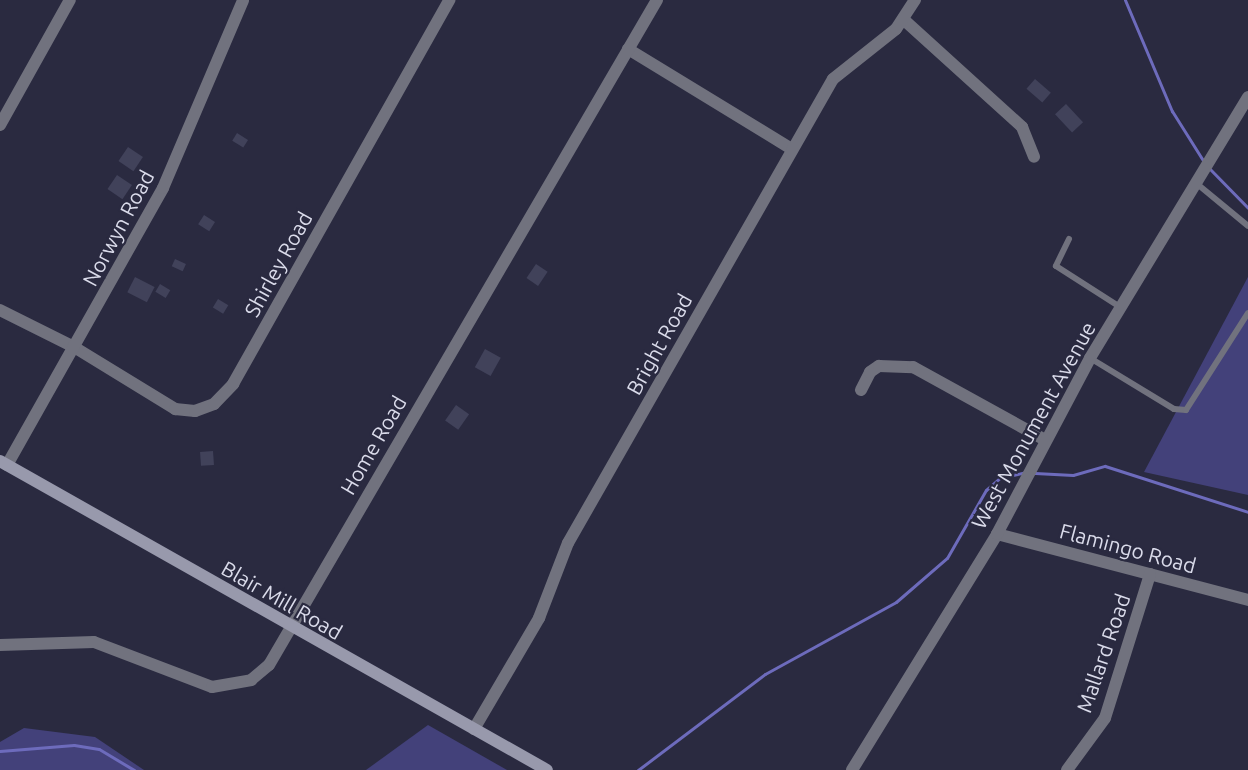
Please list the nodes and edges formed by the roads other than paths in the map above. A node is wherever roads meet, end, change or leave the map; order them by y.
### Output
1 (70, 0) edge
2 (243, 0) edge
3 (449, 0) edge
4 (657, 0) edge
5 (915, 0) edge
6 (903, 19) junction
7 (628, 49) junction
8 (1248, 97) edge
9 (0, 125) edge
10 (792, 148) junction
11 (1034, 157) dead end
12 (1197, 183) junction
13 (1248, 226) edge
14 (1070, 239) dead end
15 (1120, 307) junction
16 (0, 310) edge
17 (1248, 313) edge
18 (74, 347) junction
19 (1090, 358) junction
20 (861, 390) dead end
21 (1045, 440) junction
22 (4, 463) edge
23 (997, 534) junction
24 (1150, 574) junction
25 (1248, 600) edge
26 (291, 628) junction
27 (0, 645) edge
28 (474, 729) junction
29 (547, 770) edge
30 (852, 770) edge
31 (1067, 770) edge

1 - 9 street
2 - 18 street, Norwyn Road
3 - 18 street, Shirley Road
4 - 7 street, Home Road
5 - 6 street, Bright Road
6 - 10 street, Bright Road
6 - 11 street
7 - 10 street
7 - 26 street, Home Road
8 - 12 street, West Monument Avenue
10 - 28 street, Bright Road
12 - 13 lane
12 - 15 street, West Monument Avenue
14 - 15 lane
15 - 19 street, West Monument Avenue
16 - 18 street, Shirley Road
17 - 19 lane
18 - 22 street, Norwyn Road
19 - 21 street, West Monument Avenue
20 - 21 street
21 - 23 street, West Monument Avenue
22 - 26 main road, Blair Mill Road
23 - 24 street, Flamingo Road
23 - 30 street, West Monument Avenue
24 - 25 street, Flamingo Road
24 - 31 street, Mallard Road
26 - 27 street, Home Road
26 - 28 main road, Blair Mill Road
28 - 29 main road, Blair Mill Road

